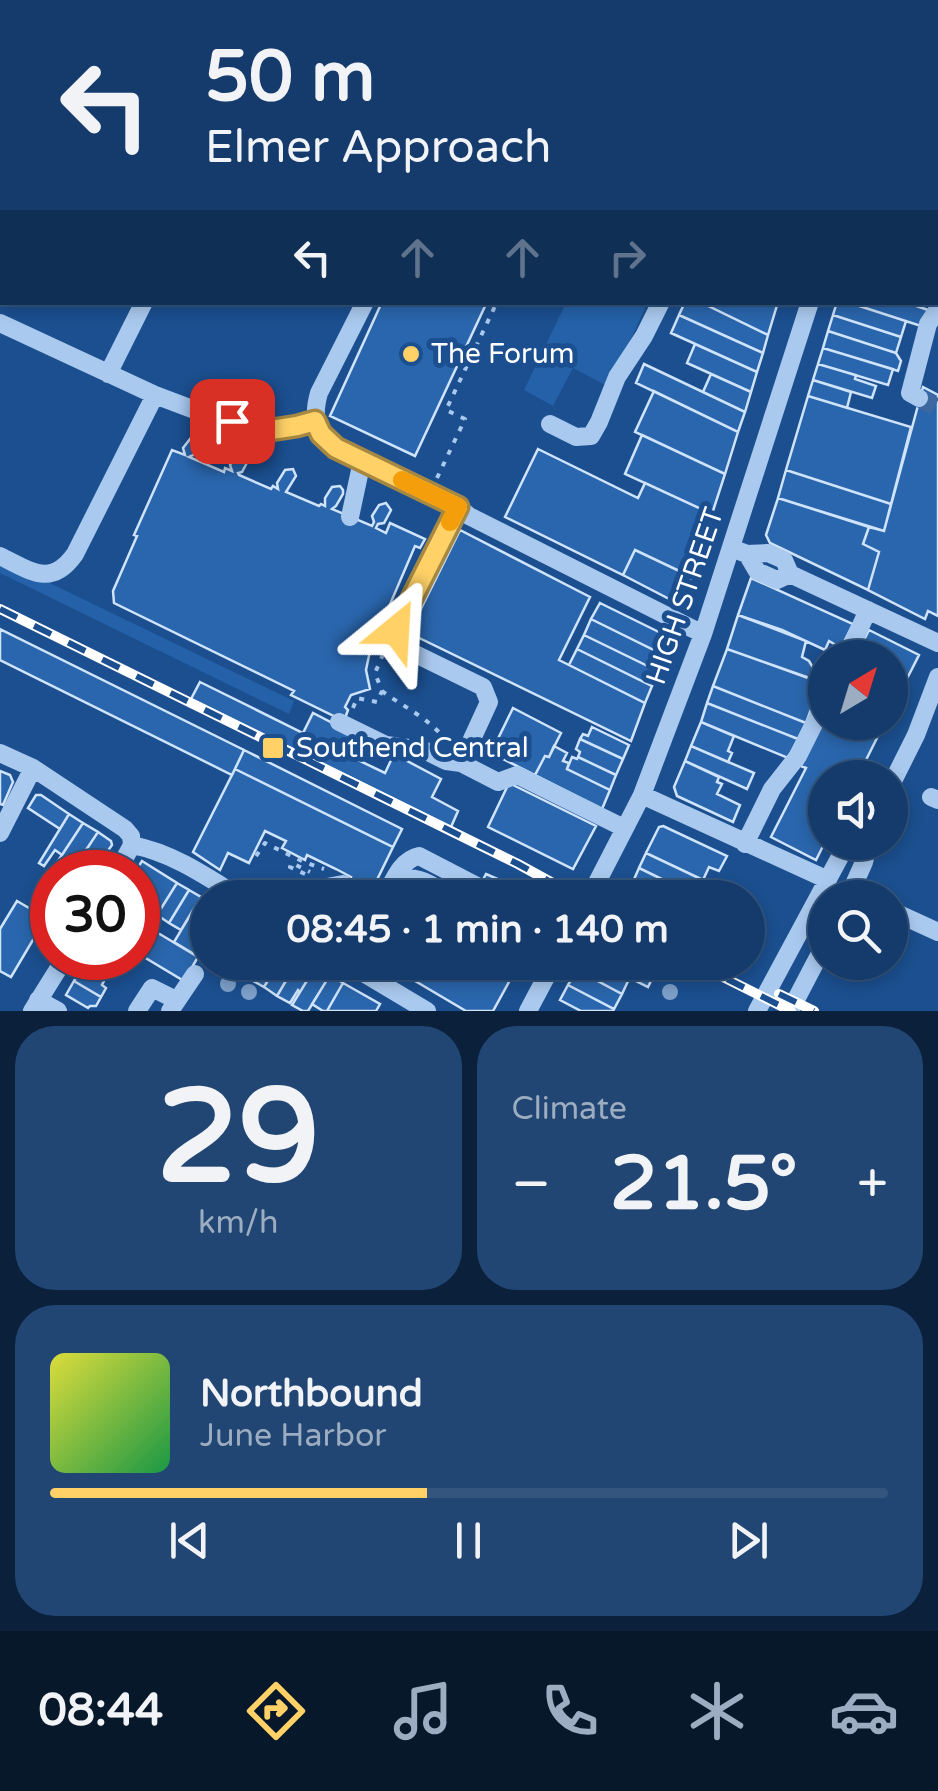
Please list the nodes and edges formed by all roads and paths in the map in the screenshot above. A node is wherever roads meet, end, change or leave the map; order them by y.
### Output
1 (142, 305) edge
2 (364, 305) edge
3 (496, 305) edge
4 (659, 305) edge
5 (809, 305) edge
6 (938, 309) edge
7 (0, 323) edge
8 (108, 374) junction
9 (155, 395) junction
10 (919, 398) dead end
11 (439, 406) dead end
12 (446, 410) junction
13 (315, 421) junction
14 (550, 424) dead end
15 (362, 461) junction
16 (430, 493) junction
17 (458, 507) junction
18 (350, 517) dead end
19 (740, 551) junction
20 (0, 556) edge
21 (868, 610) junction
22 (396, 630) junction
23 (703, 634) junction
24 (854, 640) edge
25 (938, 643) edge
26 (938, 677) edge
27 (382, 691) junction
28 (938, 703) edge
29 (342, 724) joint
30 (916, 735) junction
31 (808, 736) edge
32 (0, 752) edge
33 (903, 760) edge
34 (461, 763) junction
35 (33, 768) junction
36 (642, 795) junction
37 (624, 828) junction
38 (0, 833) edge
39 (745, 844) junction
40 (132, 845) junction
41 (129, 850) edge
42 (256, 856) dead end
43 (838, 860) edge
44 (318, 866) junction
45 (337, 878) joint
46 (212, 880) edge
47 (305, 880) edge
48 (333, 880) edge
49 (395, 880) edge
50 (397, 880) edge
51 (422, 880) edge
52 (466, 880) edge
53 (598, 880) edge
54 (828, 880) joint
55 (808, 917) edge
56 (908, 918) edge
57 (938, 932) edge
58 (808, 977) edge
59 (51, 980) edge
60 (192, 980) edge
61 (375, 980) edge
62 (544, 980) edge
63 (173, 1005) edge
64 (35, 1006) edge
65 (58, 1011) edge
66 (137, 1011) edge
67 (427, 1011) edge
68 (528, 1011) edge
69 (757, 1011) edge
70 (790, 1011) edge

1 - 8 street
2 - 13 street
3 - 12 path
4 - 14 street
5 - 19 street, HIGH STREET
6 - 10 street
7 - 8 street
8 - 9 street
9 - 13 street
9 - 20 street
11 - 12 path
12 - 16 path
13 - 15 street
15 - 16 street
15 - 18 street
16 - 17 street
17 - 22 street
17 - 23 street
19 - 21 street
19 - 23 street, HIGH STREET
21 - 24 street
21 - 25 street
22 - 27 path
22 - 34 street
23 - 36 street, HIGH STREET
26 - 30 street
27 - 29 path
27 - 34 path
28 - 30 street
29 - 34 street
30 - 33 street
31 - 39 street
32 - 35 street
34 - 37 street
35 - 38 street
35 - 40 street
36 - 37 street, HIGH STREET
36 - 39 street
37 - 53 street, HIGH STREET
39 - 54 street
40 - 41 street
40 - 46 street
42 - 44 path
43 - 54 street
44 - 45 path
44 - 47 path
45 - 48 street
49 - 52 street
50 - 51 street
55 - 69 street
56 - 57 street
58 - 70 street
59 - 64 street
60 - 63 street
61 - 67 street
62 - 68 street
63 - 66 street
64 - 65 street

